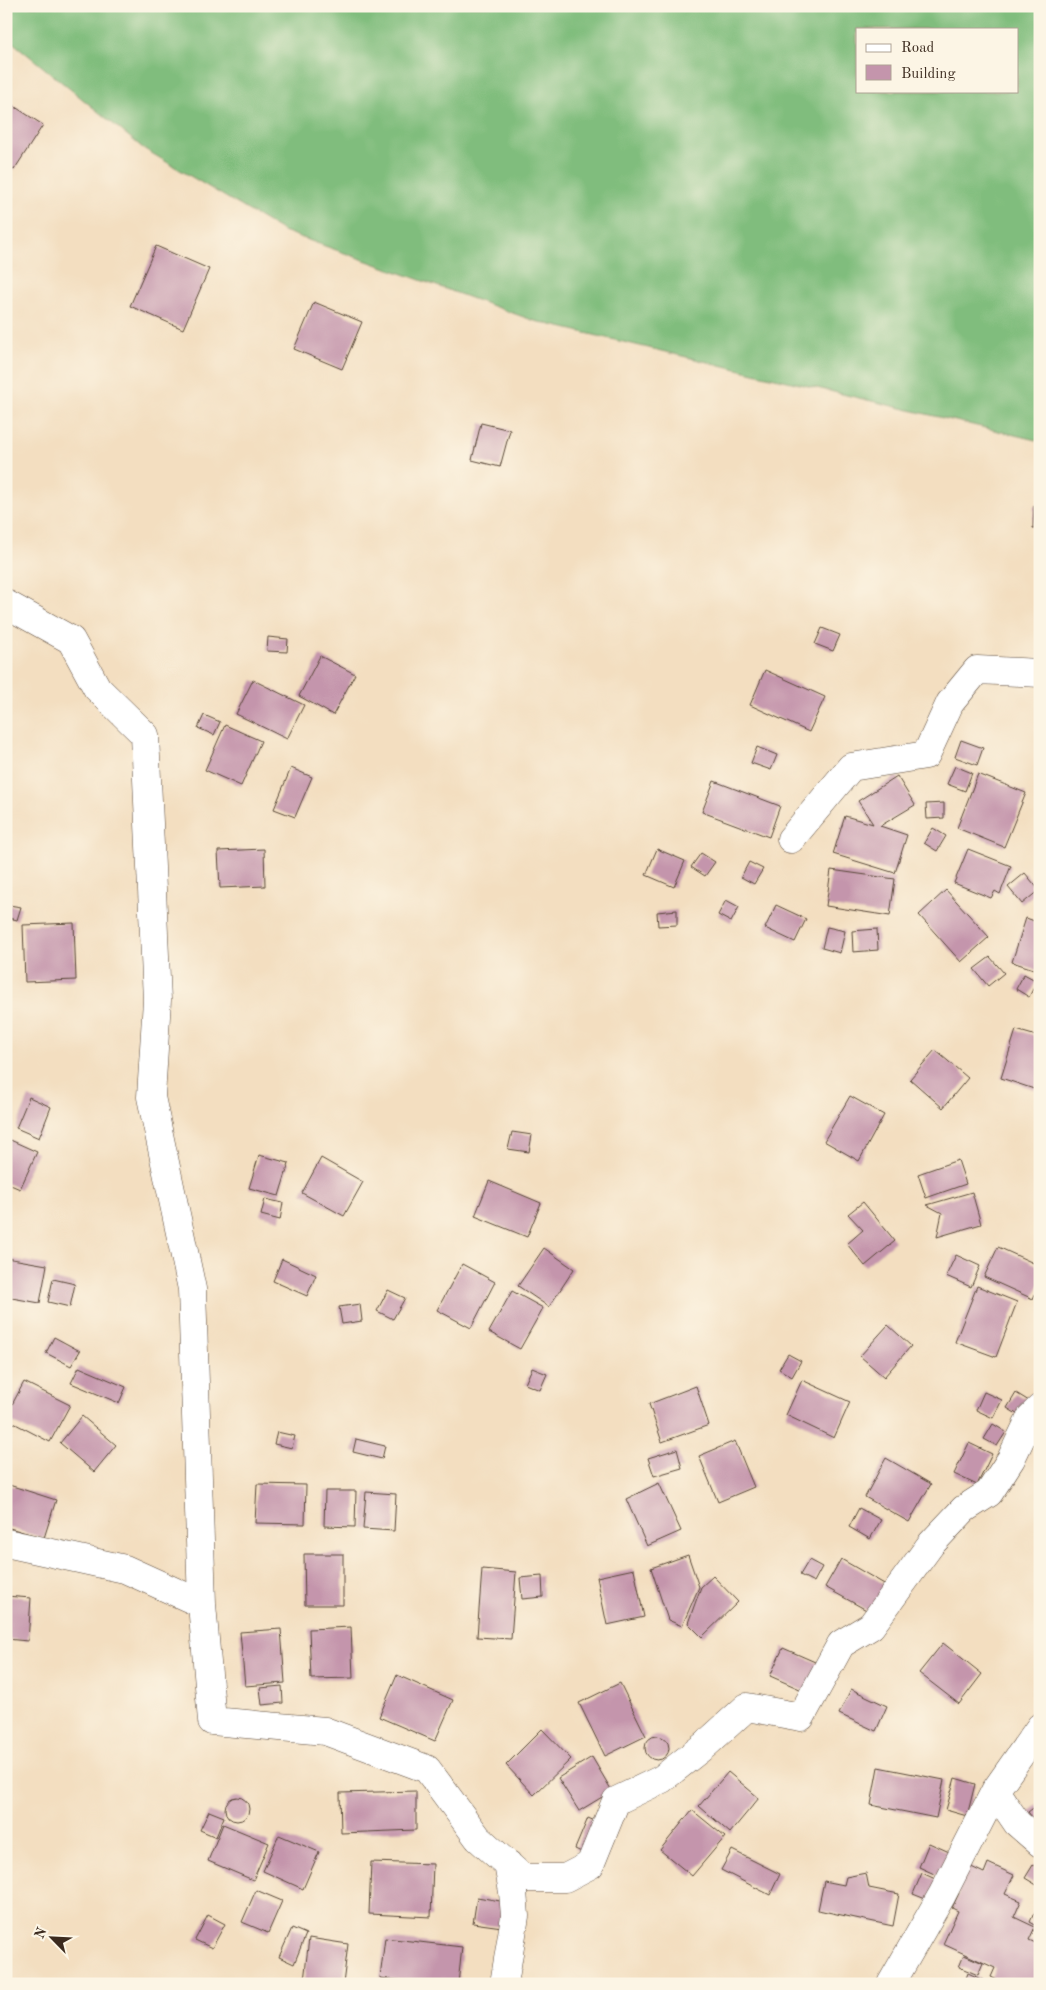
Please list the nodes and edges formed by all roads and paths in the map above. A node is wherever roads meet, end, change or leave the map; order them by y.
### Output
1 (6, 604) edge
2 (1040, 674) edge
3 (791, 839) dead end
4 (1040, 1408) edge
5 (6, 1543) edge
6 (202, 1604) junction
7 (1040, 1727) edge
8 (995, 1791) junction
9 (1040, 1843) edge
10 (508, 1864) junction
11 (504, 1984) edge
12 (891, 1984) edge

1 - 6 street
2 - 3 street
4 - 10 street
5 - 6 street
6 - 10 street
7 - 8 street
8 - 9 street
8 - 12 street
10 - 11 street

